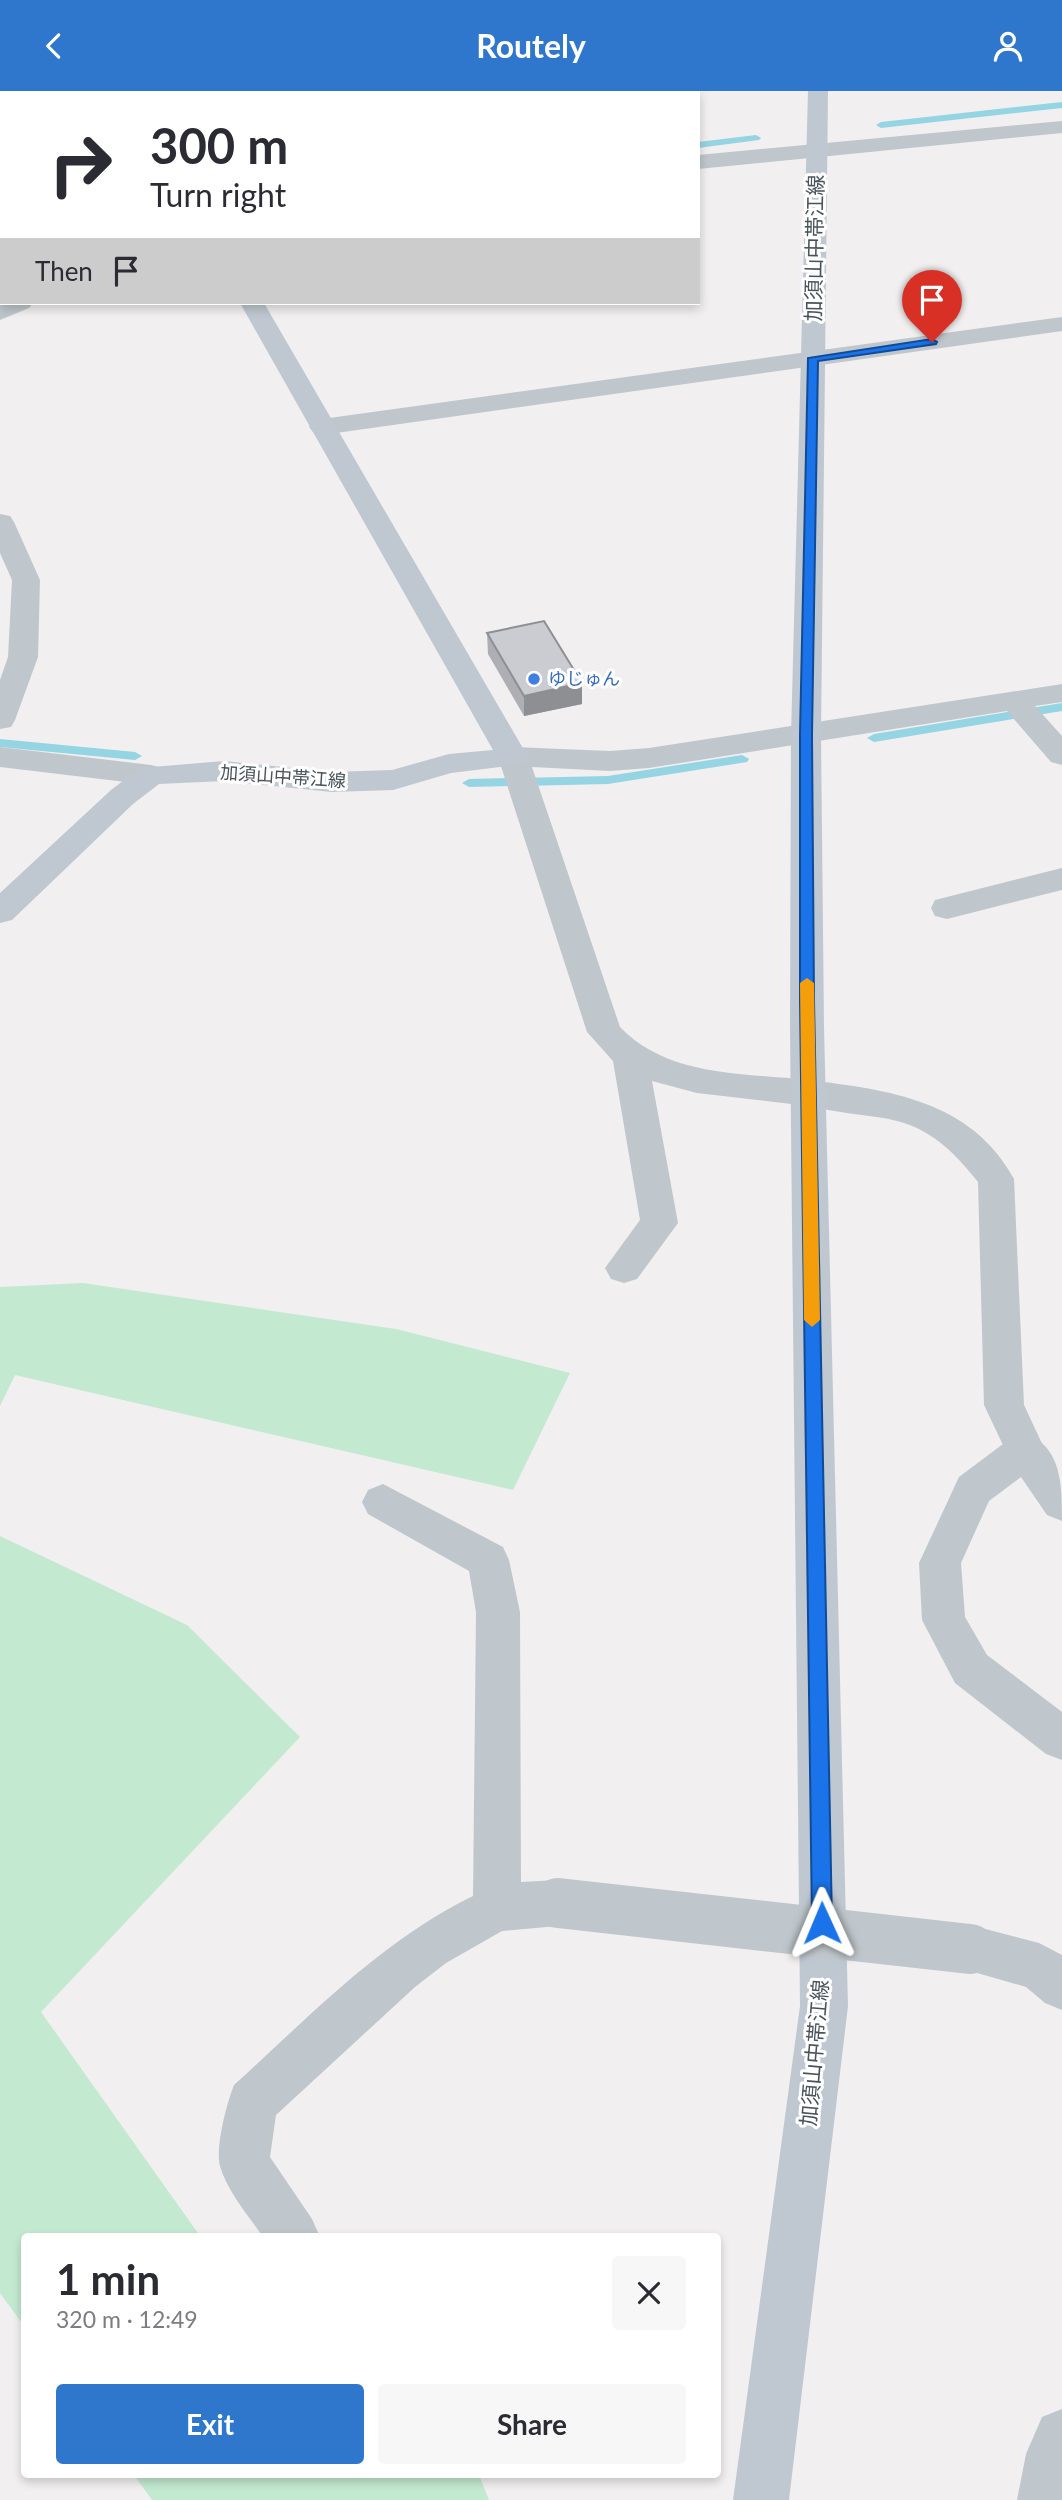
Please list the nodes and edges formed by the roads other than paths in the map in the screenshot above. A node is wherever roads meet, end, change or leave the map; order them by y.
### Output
1 (818, 91) edge
2 (1062, 127) edge
3 (817, 148) junction
4 (700, 162) edge
5 (17, 305) edge
6 (253, 305) edge
7 (0, 313) edge
8 (1062, 324) edge
9 (813, 358) junction
10 (322, 427) junction
11 (0, 521) edge
12 (1062, 693) edge
13 (1023, 710) junction
14 (0, 720) edge
15 (806, 735) junction
16 (1062, 755) edge
17 (0, 757) edge
18 (517, 772) junction
19 (151, 775) junction
20 (1062, 879) edge
21 (947, 908) dead end
22 (0, 912) edge
23 (630, 1059) junction
24 (808, 1093) junction
25 (624, 1268) dead end
26 (1025, 1450) junction
27 (383, 1502) dead end
28 (1062, 1503) edge
29 (1062, 1739) edge
30 (496, 1909) junction
31 (1062, 1986) edge
32 (291, 2233) edge
33 (761, 2500) edge

1 - 3 main road, 加須山中帯江線
2 - 3 street
3 - 4 street
3 - 9 main road, 加須山中帯江線
5 - 7 street
6 - 10 main road
8 - 9 street
9 - 10 street
9 - 15 main road, 加須山中帯江線
10 - 18 main road
11 - 14 street
12 - 13 street
13 - 15 street
13 - 16 street
15 - 18 street
15 - 24 main road, 加須山中帯江線
17 - 19 street
18 - 19 main road, 加須山中帯江線
18 - 23 street
19 - 22 main road
20 - 21 street
23 - 24 street
23 - 25 street
24 - 26 street
24 - 33 main road, 加須山中帯江線
26 - 28 street
26 - 29 street
27 - 30 street
30 - 31 street, bridge
30 - 32 street

